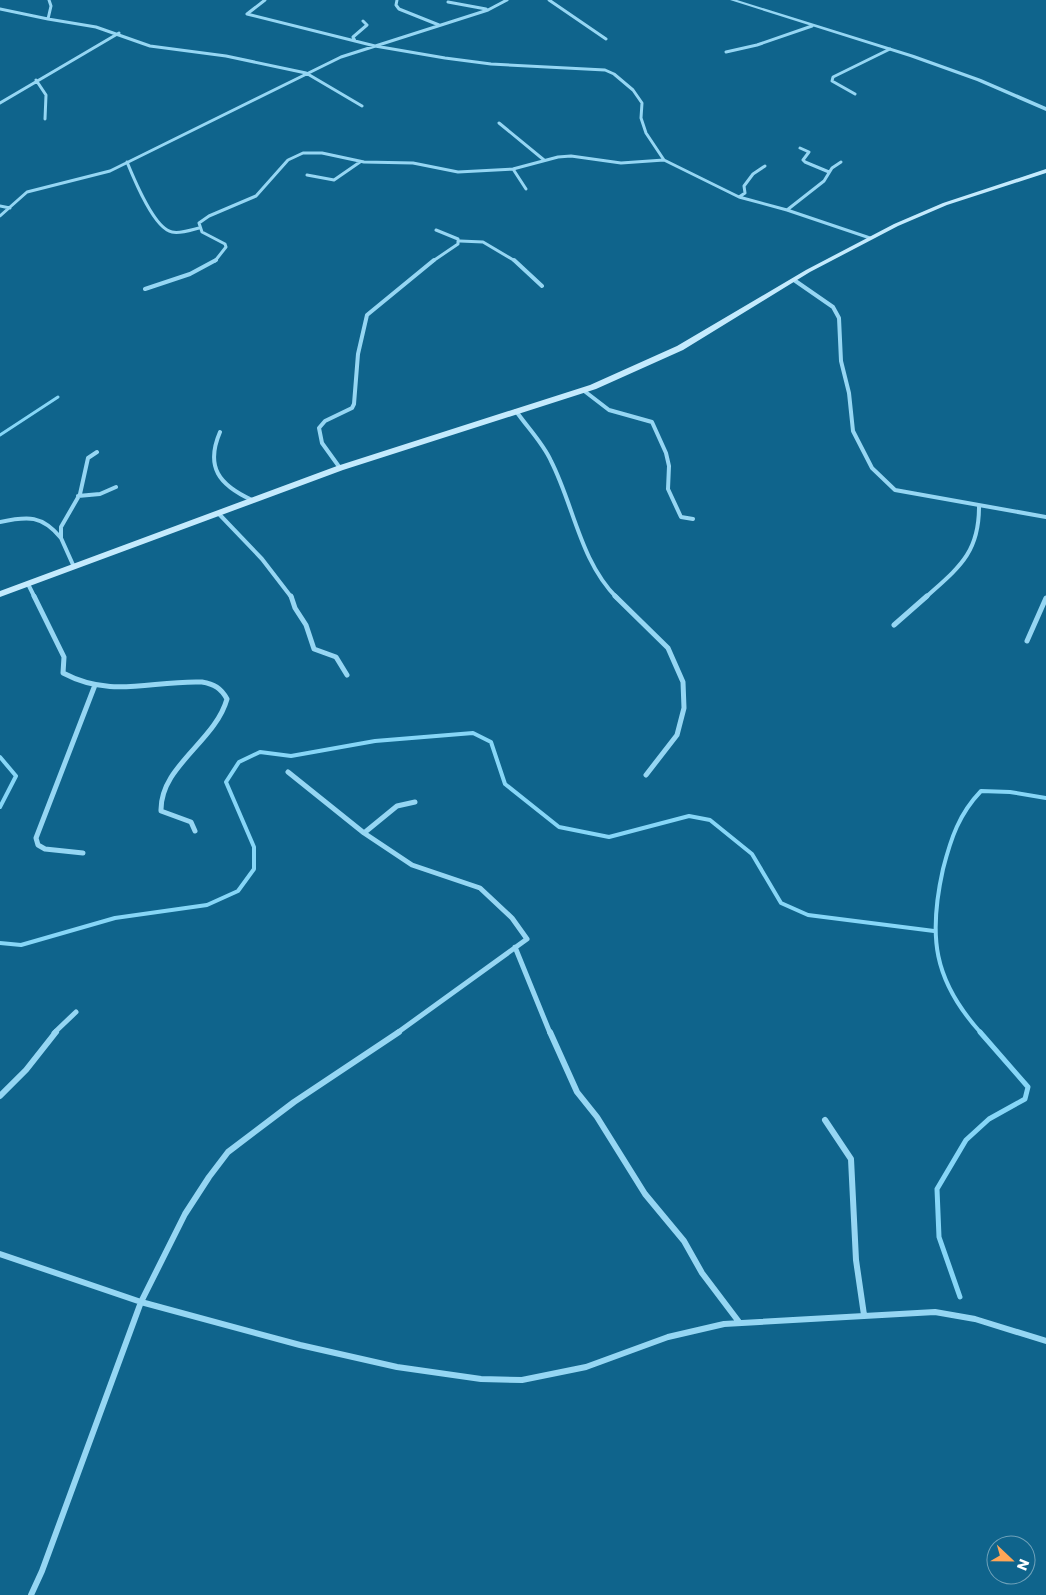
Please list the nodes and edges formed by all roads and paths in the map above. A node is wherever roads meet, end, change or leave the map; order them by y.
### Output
1 (49, 0) edge
2 (265, 0) edge
3 (398, 0) edge
4 (507, 0) edge
5 (549, 0) edge
6 (732, 0) edge
7 (448, 2) dead end
8 (0, 9) edge
9 (489, 9) junction
10 (48, 19) junction
11 (363, 21) dead end
12 (440, 26) junction
13 (812, 26) junction
14 (119, 33) junction
15 (606, 39) dead end
16 (356, 41) junction
17 (375, 46) junction
18 (890, 49) junction
19 (726, 52) dead end
20 (306, 73) junction
21 (36, 80) junction
22 (855, 94) dead end
23 (0, 104) edge
24 (362, 106) dead end
25 (1046, 109) edge
26 (45, 119) dead end
27 (499, 123) dead end
28 (800, 148) dead end
29 (544, 160) junction
30 (664, 160) junction
31 (127, 162) junction
32 (360, 162) junction
33 (841, 162) dead end
34 (765, 166) dead end
35 (513, 169) junction
36 (829, 172) junction
37 (1046, 172) edge
38 (307, 175) dead end
39 (526, 189) dead end
40 (739, 197) junction
41 (0, 206) edge
42 (10, 208) junction
43 (787, 210) junction
44 (0, 216) edge
45 (199, 228) junction
46 (436, 230) dead end
47 (870, 238) junction
48 (460, 242) junction
49 (794, 280) junction
50 (542, 286) dead end
51 (144, 289) dead end
52 (583, 390) junction
53 (516, 412) junction
54 (220, 432) dead end
55 (97, 452) dead end
56 (340, 468) junction
57 (116, 487) dead end
58 (78, 496) junction
59 (252, 500) junction
60 (979, 506) junction
61 (219, 514) junction
62 (1046, 517) edge
63 (693, 519) dead end
64 (0, 522) edge
65 (61, 538) junction
66 (74, 567) junction
67 (28, 584) junction
68 (0, 594) edge
69 (1046, 598) edge
70 (894, 626) dead end
71 (1027, 641) dead end
72 (347, 676) dead end
73 (95, 685) junction
74 (288, 772) dead end
75 (646, 775) dead end
76 (415, 802) dead end
77 (195, 831) dead end
78 (364, 832) junction
79 (83, 853) dead end
80 (515, 947) junction
81 (76, 1012) dead end
82 (0, 1096) edge
83 (825, 1120) dead end
84 (0, 1254) edge
85 (141, 1302) junction
86 (864, 1315) junction
87 (739, 1322) junction
88 (1046, 1341) edge
89 (31, 1595) edge

1 - 10 street
2 - 16 street
3 - 12 street
4 - 9 street
5 - 15 street
6 - 13 street
7 - 9 street
8 - 10 street
9 - 12 street
10 - 14 street
11 - 16 street
12 - 17 street
13 - 18 street
13 - 19 street
14 - 20 street
14 - 21 street
16 - 17 street
17 - 20 street
17 - 30 street
18 - 22 street
18 - 25 street
20 - 24 street
20 - 31 street
21 - 23 street
21 - 26 street
27 - 29 street
28 - 36 street
29 - 30 street
29 - 35 street
30 - 40 street
31 - 42 street
31 - 45 street
32 - 35 street
32 - 38 street
32 - 45 street
33 - 36 street
34 - 40 street
35 - 39 street
36 - 43 street
37 - 47 main road
40 - 43 street
41 - 42 street
42 - 44 street
43 - 47 street
45 - 51 street
46 - 48 street
47 - 49 main road
48 - 50 street
48 - 56 street
49 - 52 main road
49 - 60 street
52 - 53 main road
52 - 63 street
53 - 56 main road
53 - 75 street
54 - 59 street
55 - 58 street
56 - 59 main road
57 - 58 street
58 - 65 street
59 - 61 main road
60 - 62 street
60 - 70 street
61 - 66 main road
61 - 72 street
64 - 65 street
65 - 66 street
66 - 67 main road
67 - 68 main road
67 - 73 street
69 - 71 street
73 - 77 street
73 - 79 street
74 - 78 street
76 - 78 street
78 - 80 street
80 - 85 street
80 - 87 street
81 - 82 street
83 - 86 street
84 - 85 street
85 - 87 street
85 - 89 street
86 - 87 street
86 - 88 street

